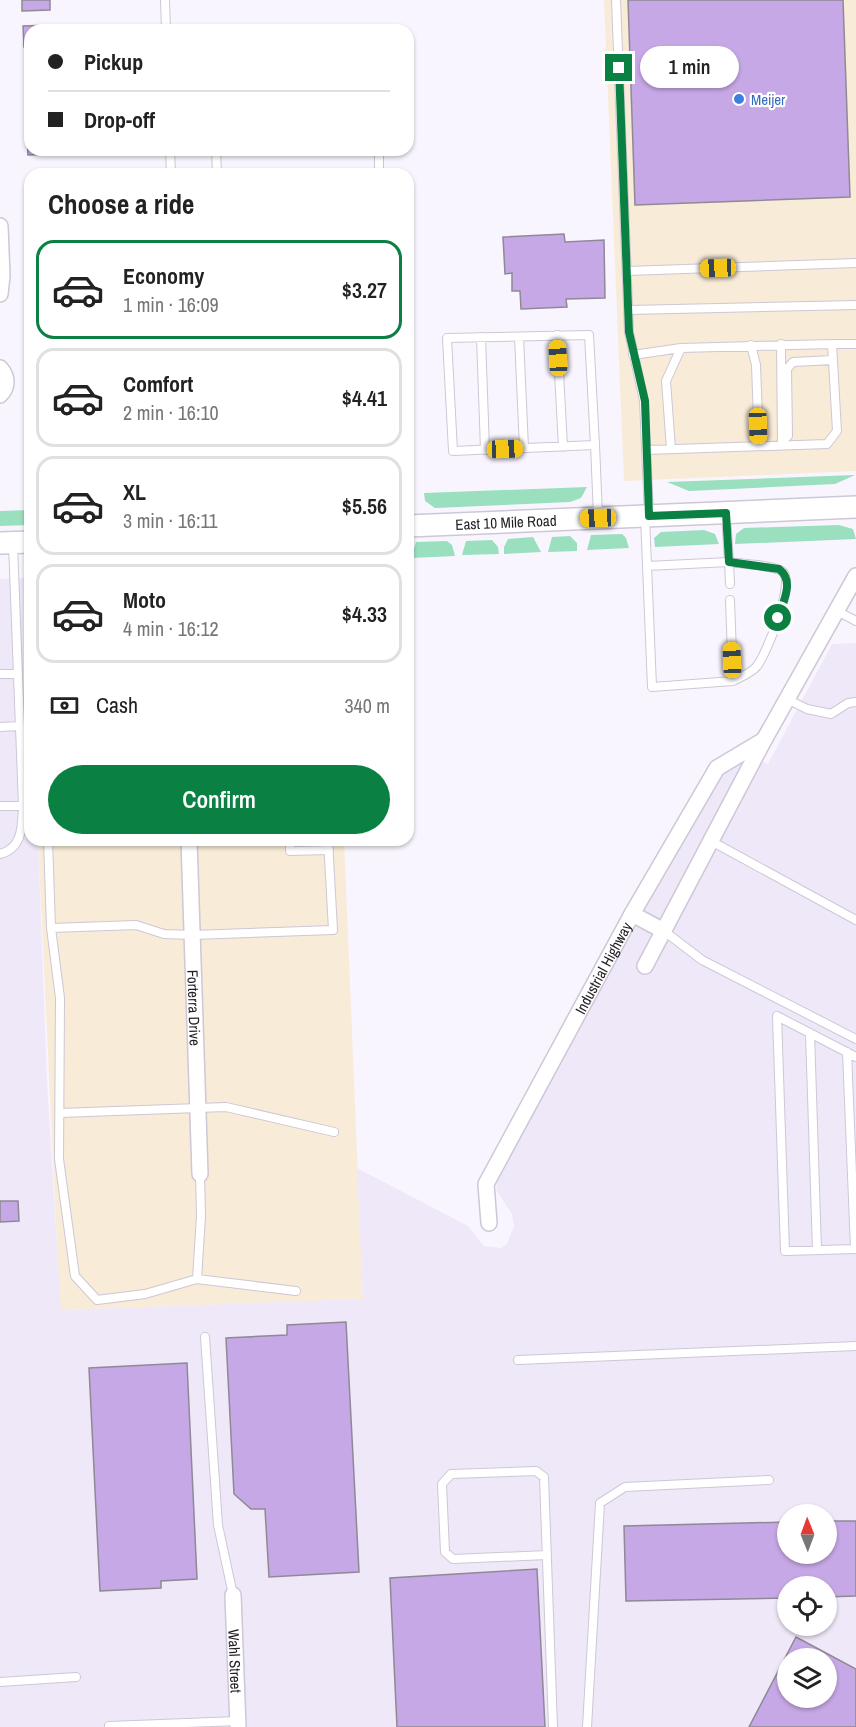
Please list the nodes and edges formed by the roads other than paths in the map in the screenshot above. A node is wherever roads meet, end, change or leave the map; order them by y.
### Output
1 (165, 0) edge
2 (616, 0) edge
3 (166, 24) edge
4 (0, 226) edge
5 (856, 263) edge
6 (627, 271) junction
7 (0, 294) edge
8 (856, 306) edge
9 (628, 310) junction
10 (557, 336) junction
11 (519, 337) junction
12 (481, 338) junction
13 (780, 344) junction
14 (832, 344) junction
15 (856, 344) edge
16 (751, 345) junction
17 (681, 348) junction
18 (633, 355) junction
19 (832, 360) junction
20 (0, 368) edge
21 (0, 395) edge
22 (782, 443) junction
23 (595, 445) junction
24 (759, 446) junction
25 (563, 447) junction
26 (524, 448) junction
27 (671, 449) junction
28 (485, 450) junction
29 (646, 450) junction
30 (856, 507) edge
31 (726, 513) junction
32 (647, 516) junction
33 (598, 518) junction
34 (414, 526) edge
35 (14, 543) edge
36 (729, 562) junction
37 (647, 566) junction
38 (856, 576) edge
39 (730, 584) dead end
40 (730, 600) dead end
41 (837, 610) junction
42 (856, 621) edge
43 (0, 674) edge
44 (18, 674) junction
45 (733, 681) junction
46 (787, 699) junction
47 (856, 702) edge
48 (20, 726) junction
49 (0, 727) edge
50 (764, 741) junction
51 (0, 806) edge
52 (23, 806) junction
53 (711, 841) junction
54 (48, 846) edge
55 (189, 846) edge
56 (290, 846) edge
57 (329, 846) edge
58 (329, 850) junction
59 (0, 854) edge
60 (632, 914) junction
61 (856, 920) edge
62 (51, 928) junction
63 (664, 931) junction
64 (192, 935) junction
65 (645, 966) dead end
66 (810, 1033) junction
67 (856, 1040) edge
68 (847, 1052) junction
69 (856, 1057) edge
70 (198, 1107) junction
71 (60, 1113) junction
72 (334, 1132) dead end
73 (200, 1174) joint
74 (489, 1223) dead end
75 (856, 1249) edge
76 (817, 1250) junction
77 (196, 1279) junction
78 (296, 1292) dead end
79 (205, 1336) dead end
80 (856, 1346) edge
81 (518, 1360) dead end
82 (769, 1480) dead end
83 (547, 1555) junction
84 (233, 1595) joint
85 (76, 1677) dead end
86 (0, 1682) edge
87 (238, 1724) edge
88 (109, 1726) edge
89 (553, 1727) edge
90 (587, 1727) edge

1 - 3 lane
2 - 6 lane
4 - 7 street
5 - 6 lane
6 - 9 lane
8 - 9 lane
9 - 18 lane
10 - 11 lane
10 - 23 lane
10 - 25 lane
11 - 12 lane
11 - 26 lane
12 - 28 lane
12 - 28 lane
13 - 14 lane
13 - 16 lane
13 - 22 lane
14 - 15 lane
14 - 19 lane
16 - 17 lane
16 - 24 lane
17 - 18 lane
17 - 27 lane
18 - 29 lane
19 - 22 lane
19 - 22 lane
20 - 21 street
22 - 24 lane
23 - 25 lane
23 - 33 lane
24 - 27 lane
25 - 26 lane
26 - 28 lane
27 - 29 lane
29 - 32 lane
30 - 31 main road, East 10 Mile Road
31 - 32 main road, East 10 Mile Road
31 - 36 lane
32 - 33 main road, East 10 Mile Road
32 - 37 lane
33 - 34 main road, East 10 Mile Road
35 - 44 lane
36 - 37 lane
36 - 39 lane
36 - 45 lane
37 - 45 lane
38 - 41 street
40 - 45 lane
41 - 42 lane
41 - 46 street
43 - 44 lane
44 - 48 lane
46 - 47 lane
46 - 50 street
48 - 49 lane
48 - 52 lane
50 - 53 street
50 - 60 street, Industrial Highway
51 - 52 lane
52 - 59 lane
53 - 61 lane
53 - 63 street
54 - 62 lane
55 - 64 street, Forterra Drive
56 - 58 lane
57 - 58 lane
58 - 64 lane
60 - 63 street
60 - 74 street, Industrial Highway
62 - 64 lane
62 - 71 lane
63 - 65 street
63 - 67 lane
64 - 70 street, Forterra Drive
66 - 68 lane
66 - 76 lane
66 - 76 lane
68 - 69 lane
68 - 75 lane
70 - 71 lane
70 - 72 lane
70 - 73 street, Forterra Drive
71 - 77 lane
73 - 77 lane
75 - 76 lane
77 - 78 lane
79 - 84 lane
80 - 81 lane
82 - 90 lane
83 - 83 lane
83 - 89 lane
84 - 87 street, Wahl Street
85 - 86 lane
87 - 88 lane

